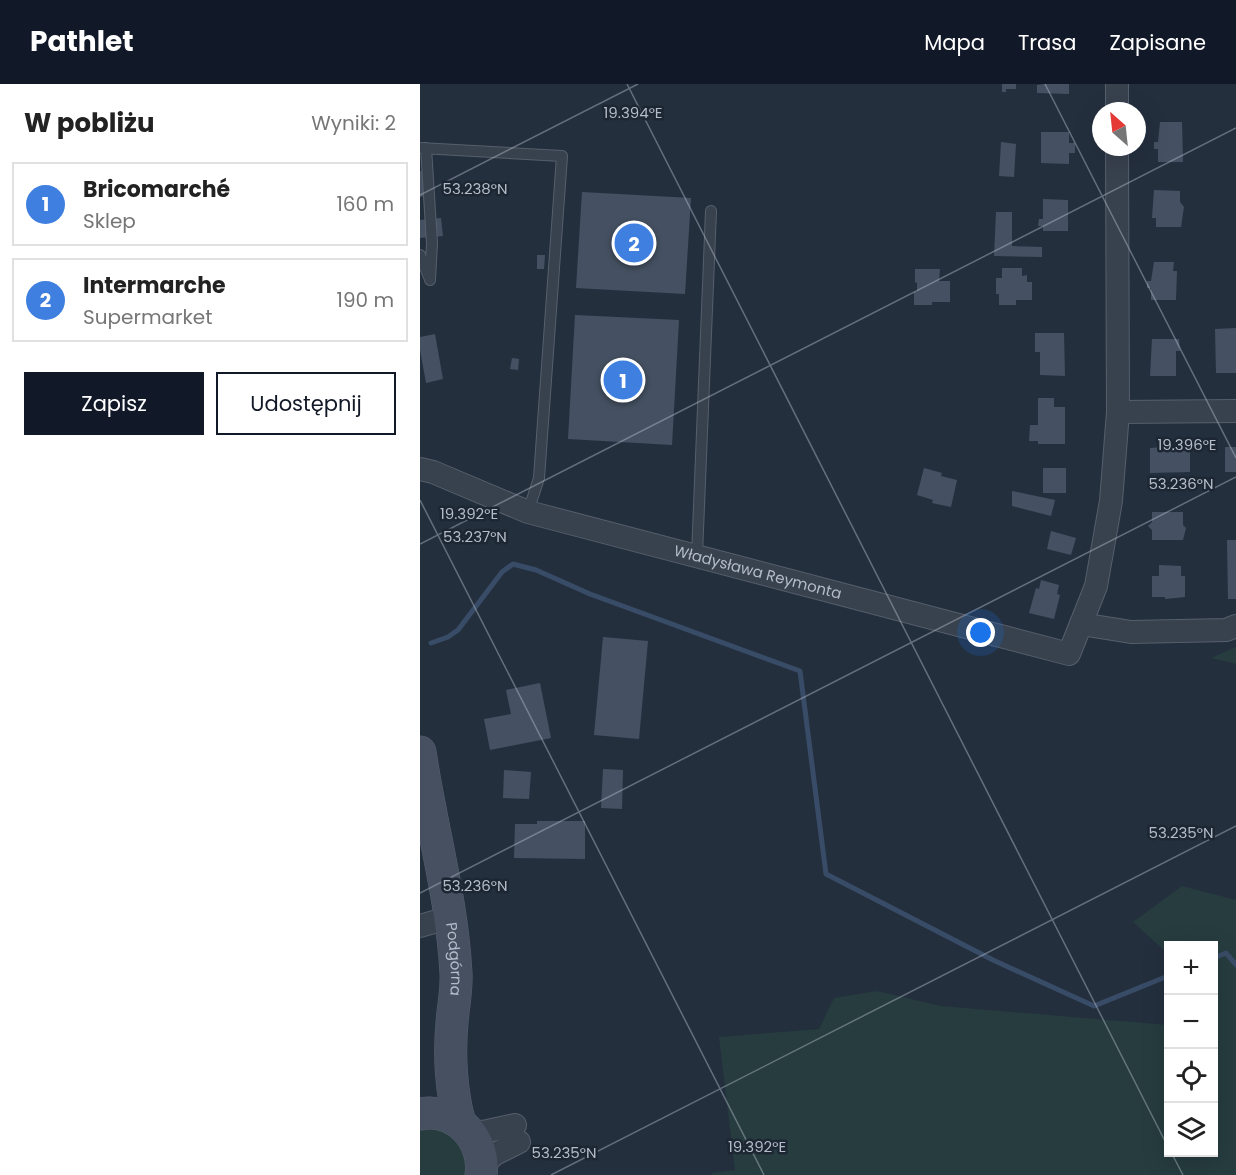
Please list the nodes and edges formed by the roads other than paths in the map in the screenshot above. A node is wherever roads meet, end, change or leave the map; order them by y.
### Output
1 (1117, 84) edge
2 (1117, 102) edge
3 (423, 148) edge
4 (1118, 156) edge
5 (430, 198) junction
6 (420, 207) edge
7 (711, 211) dead end
8 (420, 255) edge
9 (1236, 411) edge
10 (1118, 412) junction
11 (420, 469) edge
12 (528, 512) junction
13 (697, 555) junction
14 (1081, 624) junction
15 (1236, 626) edge
16 (420, 752) edge
17 (451, 917) junction
18 (420, 926) edge
19 (451, 1026) junction
20 (420, 1108) edge
21 (420, 1114) edge
22 (465, 1127) junction
23 (481, 1171) edge

1 - 2 street
3 - 5 lane
3 - 12 lane
4 - 10 street, Władysława Reymonta
5 - 6 lane
5 - 8 lane
7 - 13 lane
9 - 10 street
10 - 14 street, Władysława Reymonta
11 - 12 street, Władysława Reymonta
12 - 13 street, Władysława Reymonta
13 - 14 street, Władysława Reymonta
14 - 15 street
16 - 17 main road, Podgórna
17 - 18 street
17 - 19 main road, Podgórna
19 - 20 main road, Podgórna
19 - 22 main road, Podgórna
21 - 22 main road
22 - 23 main road, Podgórna
22 - 23 street

